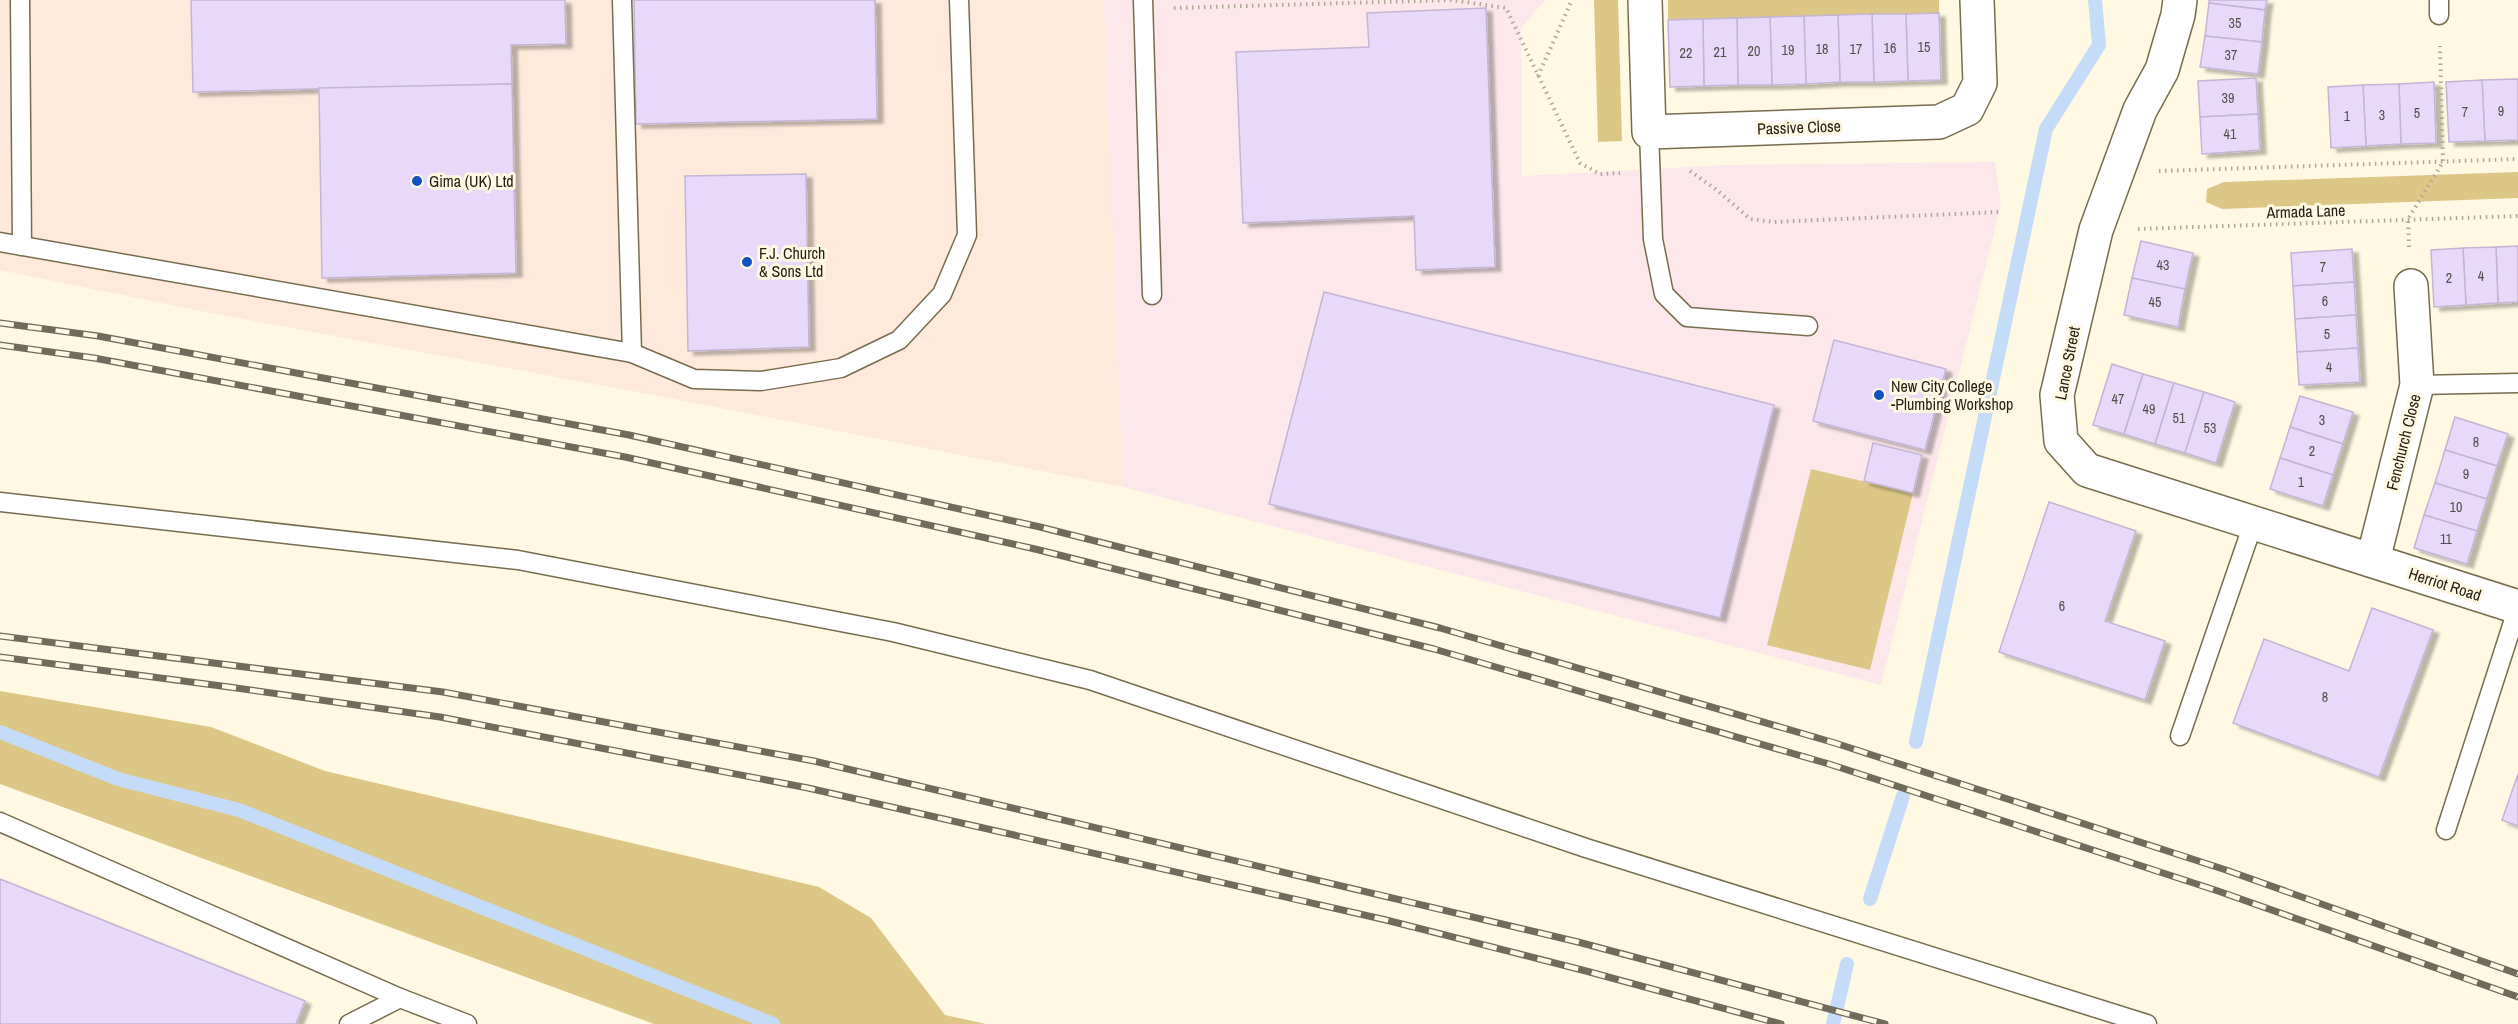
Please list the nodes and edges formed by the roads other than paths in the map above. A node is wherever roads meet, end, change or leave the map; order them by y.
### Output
1 (20, 0) edge
2 (622, 0) edge
3 (959, 0) edge
4 (1645, 0) edge
5 (1977, 0) edge
6 (2180, 0) edge
7 (1143, 4) edge
8 (1649, 132) junction
9 (0, 242) edge
10 (22, 246) junction
11 (2411, 286) dead end
12 (1152, 295) dead end
13 (1808, 326) dead end
14 (632, 353) junction
15 (2518, 383) edge
16 (2417, 385) junction
17 (0, 502) edge
18 (2253, 524) junction
19 (2373, 561) junction
20 (2518, 607) edge
21 (2180, 735) dead end
22 (0, 822) edge
23 (2446, 830) dead end
24 (399, 998) junction
25 (349, 1024) edge
26 (467, 1024) edge
27 (2147, 1024) edge

1 - 10 lane
2 - 14 lane
3 - 14 lane
4 - 8 street
5 - 8 street, Passive Close
6 - 18 street, Lance Street
7 - 12 lane
8 - 13 lane
9 - 10 lane
10 - 14 lane
11 - 16 street, Fenchurch Close
15 - 16 lane
16 - 19 street, Fenchurch Close
17 - 27 lane
18 - 19 street, Lance Street
18 - 21 lane
19 - 20 street, Herriot Road
20 - 23 lane
22 - 24 lane
24 - 25 lane
24 - 26 lane

